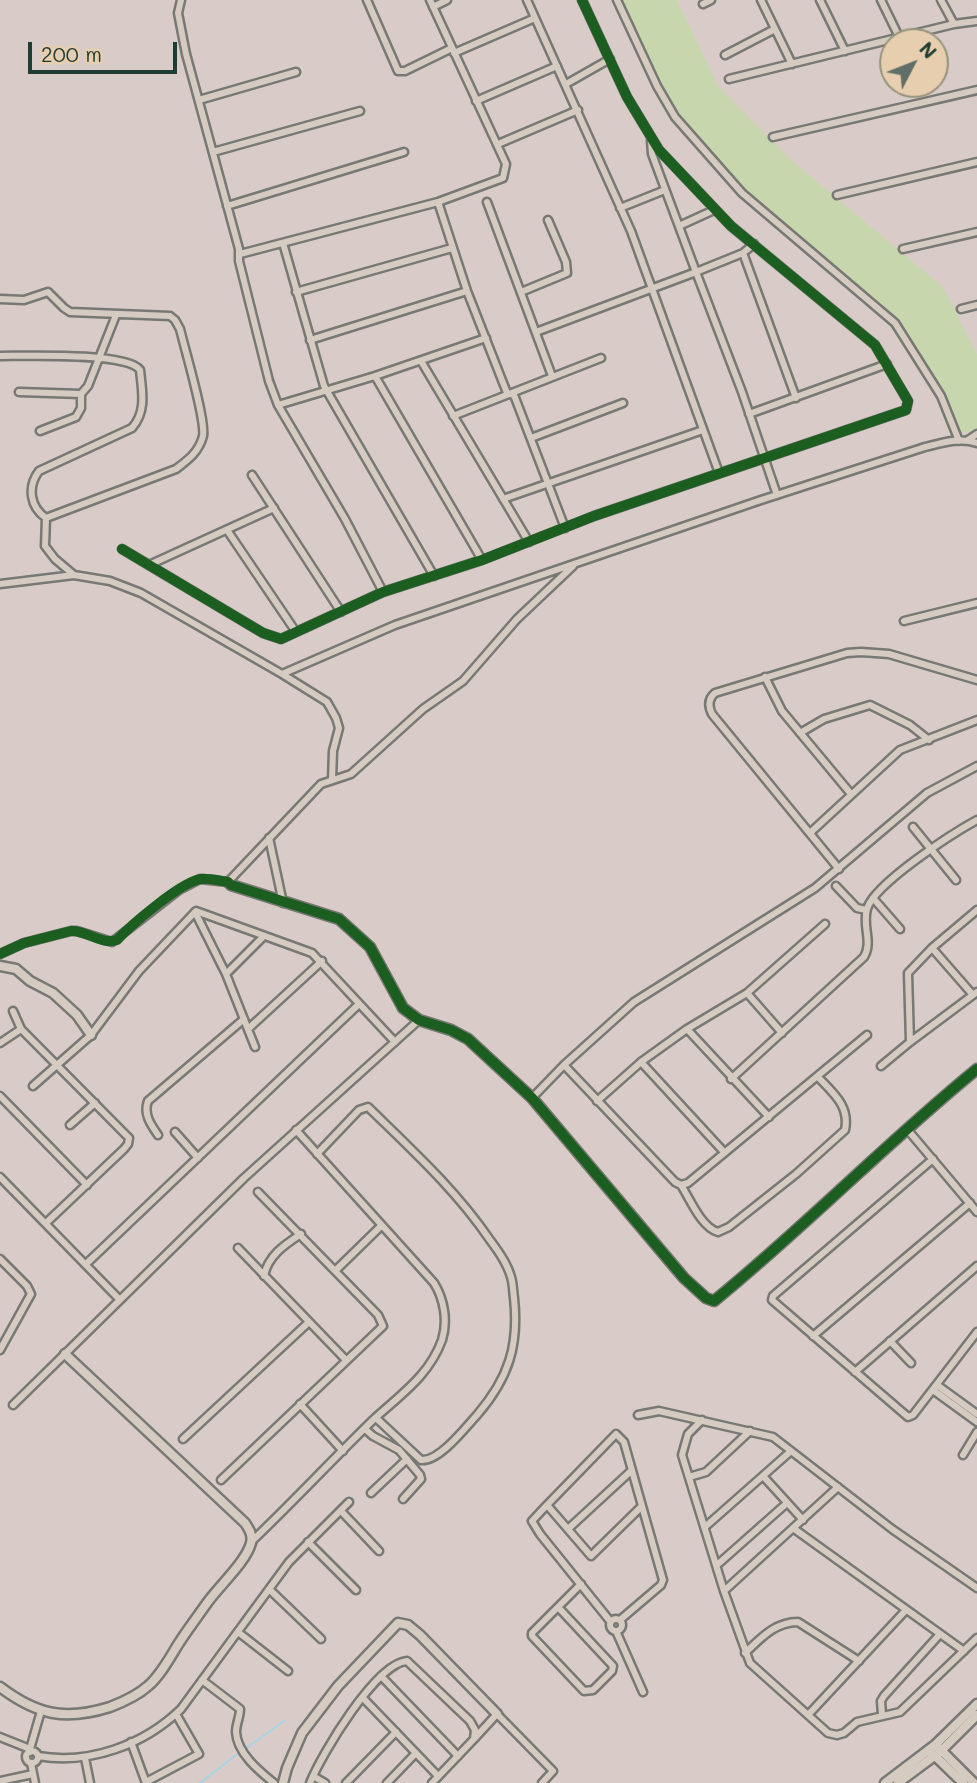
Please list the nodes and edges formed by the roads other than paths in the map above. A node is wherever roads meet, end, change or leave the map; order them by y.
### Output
1 (181, 0) edge
2 (367, 0) edge
3 (447, 0) edge
4 (527, 0) edge
5 (582, 0) edge
6 (617, 0) edge
7 (711, 0) edge
8 (761, 0) edge
9 (820, 0) edge
10 (881, 0) edge
11 (941, 0) edge
12 (431, 3) edge
13 (704, 4) dead end
14 (535, 18) junction
15 (977, 21) edge
16 (954, 24) junction
17 (895, 28) edge
18 (940, 28) edge
19 (775, 29) junction
20 (879, 44) edge
21 (453, 50) junction
22 (845, 51) junction
23 (725, 55) dead end
24 (610, 60) junction
25 (792, 64) junction
26 (557, 66) junction
27 (296, 72) dead end
28 (729, 79) dead end
29 (566, 84) junction
30 (977, 90) edge
31 (198, 100) junction
32 (476, 101) junction
33 (578, 110) junction
34 (360, 111) dead end
35 (650, 137) junction
36 (773, 137) dead end
37 (498, 144) junction
38 (213, 152) junction
39 (404, 152) dead end
40 (977, 162) edge
41 (665, 190) junction
42 (838, 195) dead end
43 (438, 202) junction
44 (487, 202) dead end
45 (227, 206) junction
46 (620, 208) junction
47 (714, 210) junction
48 (548, 220) dead end
49 (679, 226) junction
50 (977, 232) edge
51 (283, 243) junction
52 (754, 244) junction
53 (452, 248) junction
54 (903, 248) dead end
55 (743, 253) junction
56 (240, 254) junction
57 (696, 272) junction
58 (651, 289) junction
59 (467, 291) junction
60 (296, 292) junction
61 (521, 292) junction
62 (0, 299) edge
63 (977, 305) edge
64 (961, 309) dead end
65 (116, 315) junction
66 (536, 332) junction
67 (486, 338) junction
68 (310, 340) junction
69 (0, 356) edge
70 (97, 358) junction
71 (601, 358) dead end
72 (421, 361) junction
73 (887, 364) junction
74 (375, 376) junction
75 (552, 376) junction
76 (326, 390) junction
77 (19, 392) dead end
78 (506, 393) junction
79 (81, 394) junction
80 (796, 398) junction
81 (623, 403) dead end
82 (278, 405) junction
83 (749, 414) junction
84 (453, 416) junction
85 (40, 430) dead end
86 (703, 430) junction
87 (977, 434) edge
88 (531, 438) junction
89 (959, 440) junction
90 (968, 440) junction
91 (977, 443) edge
92 (764, 458) junction
93 (719, 473) junction
94 (252, 475) dead end
95 (548, 483) junction
96 (777, 495) junction
97 (503, 499) junction
98 (274, 508) junction
99 (46, 518) junction
100 (565, 528) junction
101 (227, 530) junction
102 (529, 542) junction
103 (122, 549) dead end
104 (482, 560) junction
105 (575, 564) junction
106 (149, 565) junction
107 (74, 575) junction
108 (434, 576) junction
109 (0, 584) edge
110 (383, 592) junction
111 (977, 603) edge
112 (341, 612) junction
113 (904, 621) dead end
114 (296, 632) junction
115 (282, 674) junction
116 (765, 677) junction
117 (977, 680) edge
118 (977, 720) edge
119 (800, 733) junction
120 (929, 740) junction
121 (977, 766) edge
122 (331, 780) junction
123 (851, 794) junction
124 (977, 820) edge
125 (913, 827) dead end
126 (811, 832) junction
127 (269, 838) junction
128 (931, 849) junction
129 (839, 869) junction
130 (956, 880) dead end
131 (228, 882) junction
132 (836, 886) dead end
133 (873, 898) junction
134 (283, 903) junction
135 (866, 910) junction
136 (195, 912) junction
137 (975, 915) edge
138 (825, 924) dead end
139 (900, 929) dead end
140 (264, 936) junction
141 (932, 948) junction
142 (0, 954) edge
143 (322, 961) junction
144 (0, 966) edge
145 (226, 974) junction
146 (747, 993) junction
147 (975, 993) edge
148 (359, 1004) junction
149 (13, 1011) dead end
150 (244, 1019) junction
151 (419, 1020) junction
152 (22, 1029) junction
153 (248, 1029) junction
154 (687, 1029) junction
155 (782, 1033) junction
156 (91, 1035) junction
157 (867, 1035) dead end
158 (395, 1042) junction
159 (910, 1042) junction
160 (0, 1043) edge
161 (255, 1047) dead end
162 (640, 1062) junction
163 (57, 1065) junction
164 (564, 1065) junction
165 (881, 1066) dead end
166 (977, 1069) edge
167 (818, 1077) junction
168 (732, 1079) junction
169 (33, 1086) dead end
170 (0, 1096) edge
171 (532, 1098) junction
172 (597, 1101) junction
173 (95, 1103) junction
174 (769, 1118) junction
175 (71, 1125) dead end
176 (907, 1129) junction
177 (296, 1130) junction
178 (175, 1132) dead end
179 (158, 1135) dead end
180 (724, 1152) junction
181 (317, 1154) junction
182 (198, 1157) junction
183 (933, 1159) junction
184 (0, 1177) edge
185 (87, 1185) junction
186 (681, 1185) junction
187 (258, 1192) dead end
188 (970, 1203) junction
189 (977, 1212) edge
190 (46, 1223) junction
191 (381, 1226) junction
192 (301, 1234) junction
193 (238, 1248) dead end
194 (0, 1259) edge
195 (86, 1264) junction
196 (977, 1266) edge
197 (335, 1270) junction
198 (264, 1276) junction
199 (120, 1300) junction
200 (309, 1322) junction
201 (977, 1332) edge
202 (0, 1336) edge
203 (813, 1336) junction
204 (6, 1342) junction
205 (890, 1342) junction
206 (0, 1350) edge
207 (65, 1353) junction
208 (346, 1360) junction
209 (911, 1363) dead end
210 (855, 1372) junction
211 (935, 1387) junction
212 (13, 1405) dead end
213 (300, 1405) junction
214 (977, 1414) edge
215 (638, 1415) dead end
216 (376, 1418) junction
217 (702, 1420) junction
218 (977, 1422) edge
219 (365, 1429) junction
220 (750, 1431) junction
221 (977, 1432) edge
222 (183, 1439) dead end
223 (343, 1451) junction
224 (791, 1451) junction
225 (963, 1455) dead end
226 (407, 1459) junction
227 (631, 1471) junction
228 (763, 1476) junction
229 (689, 1477) junction
230 (221, 1480) dead end
231 (838, 1487) junction
232 (371, 1493) dead end
233 (403, 1499) dead end
234 (349, 1502) dead end
235 (787, 1503) junction
236 (547, 1505) junction
237 (642, 1506) junction
238 (341, 1511) junction
239 (803, 1520) junction
240 (705, 1527) junction
241 (793, 1528) junction
242 (568, 1530) junction
243 (251, 1542) junction
244 (308, 1542) junction
245 (379, 1551) dead end
246 (717, 1564) junction
247 (581, 1584) junction
248 (977, 1588) edge
249 (269, 1589) junction
250 (356, 1590) dead end
251 (723, 1591) junction
252 (558, 1607) junction
253 (906, 1609) junction
254 (620, 1620) junction
255 (610, 1621) junction
256 (615, 1631) junction
257 (238, 1632) junction
258 (940, 1634) junction
259 (977, 1638) edge
260 (321, 1639) dead end
261 (964, 1651) junction
262 (745, 1653) junction
263 (859, 1661) junction
264 (288, 1671) dead end
265 (381, 1676) junction
266 (202, 1681) junction
267 (0, 1687) edge
268 (643, 1692) dead end
269 (363, 1698) junction
270 (977, 1704) edge
271 (41, 1711) junction
272 (176, 1714) junction
273 (498, 1714) junction
274 (808, 1715) junction
275 (882, 1715) junction
276 (977, 1715) edge
277 (396, 1732) junction
278 (0, 1737) edge
279 (474, 1739) junction
280 (131, 1742) junction
281 (30, 1750) junction
282 (935, 1750) junction
283 (416, 1753) junction
284 (38, 1756) junction
285 (458, 1756) junction
286 (85, 1758) junction
287 (31, 1763) junction
288 (33, 1774) junction
289 (439, 1776) junction
290 (311, 1780) edge
291 (0, 1782) edge
292 (35, 1783) edge
293 (90, 1783) edge
294 (146, 1783) edge
295 (274, 1783) edge
296 (283, 1783) edge
297 (325, 1783) edge
298 (346, 1783) edge
299 (387, 1783) edge
300 (432, 1783) edge
301 (542, 1783) edge
302 (885, 1783) edge
303 (898, 1783) edge
304 (963, 1783) edge
305 (974, 1783) edge

1 - 31 street
2 - 21 street
3 - 12 street
4 - 14 street
5 - 24 street
6 - 89 street
7 - 13 street
8 - 19 street
9 - 22 street
10 - 17 street
11 - 16 street
12 - 21 street
14 - 21 street
14 - 26 street
15 - 16 street
16 - 18 street
19 - 23 street
19 - 25 street
20 - 22 street
21 - 32 street
22 - 25 street
24 - 29 street
24 - 35 street
25 - 28 street
26 - 29 street
26 - 32 street
27 - 31 street
29 - 33 street
30 - 36 street
31 - 38 street
32 - 37 street
33 - 37 street
33 - 46 street
34 - 38 street
35 - 41 street
35 - 47 street
37 - 43 street
38 - 45 street
39 - 45 street
40 - 42 street
41 - 46 street
41 - 49 street
43 - 51 street
43 - 53 street
44 - 61 street
45 - 56 street
46 - 58 street
47 - 49 street
47 - 52 street
48 - 61 street
49 - 57 street
50 - 54 street
51 - 56 street
51 - 60 street
52 - 55 street
52 - 73 street
53 - 59 street
53 - 60 street
55 - 57 street
55 - 80 street
56 - 82 street
57 - 58 street
57 - 83 street
58 - 66 street
58 - 86 street
59 - 67 street
59 - 68 street
60 - 68 street
61 - 66 street
62 - 65 street
63 - 64 street
65 - 70 street
65 - 99 street
66 - 75 street
67 - 72 street
67 - 78 street
68 - 76 street
69 - 70 street
70 - 79 street
70 - 99 street
71 - 75 street
72 - 74 street
72 - 84 street
73 - 80 street
73 - 92 street
74 - 76 street
74 - 104 street
75 - 78 street
76 - 82 street
76 - 108 street
77 - 79 street
78 - 84 street
78 - 88 street
79 - 85 street
80 - 83 street
81 - 88 street
82 - 110 street
83 - 92 street
84 - 97 street
86 - 93 street
86 - 95 street
87 - 90 street
88 - 95 street
89 - 90 street
89 - 96 street
90 - 91 street
92 - 93 street
92 - 96 street
93 - 100 street
94 - 98 street
95 - 97 street
95 - 100 street
96 - 105 street
97 - 102 street
98 - 101 street
98 - 112 street
99 - 107 street
100 - 102 street
101 - 106 street
101 - 114 street
102 - 104 street
103 - 106 street
104 - 108 street
105 - 115 street
105 - 122 street
106 - 114 street
107 - 109 street
107 - 115 street
108 - 110 street
110 - 112 street
111 - 113 street
112 - 114 street
115 - 122 street
116 - 117 street
116 - 119 street
116 - 126 street
118 - 120 street
119 - 120 street
119 - 123 street
120 - 123 street
121 - 129 street
122 - 127 street
123 - 126 street
124 - 128 street
125 - 128 street
126 - 129 street
127 - 131 street
127 - 134 street
128 - 130 street
128 - 133 street
129 - 164 street
131 - 134 street
131 - 142 street
132 - 135 street
133 - 135 street
133 - 139 street
134 - 151 street
135 - 155 street
136 - 140 street
136 - 145 street
136 - 156 street
137 - 141 street
138 - 146 street
140 - 143 street
140 - 145 street
141 - 147 street
141 - 159 street
143 - 148 street
143 - 153 street
144 - 156 street
145 - 150 street
146 - 154 street
146 - 155 street
147 - 159 street
148 - 158 street
148 - 182 street
149 - 152 street
150 - 153 street
150 - 179 street
151 - 158 street
151 - 171 street
152 - 160 street
152 - 163 street
153 - 161 street
154 - 162 street
154 - 168 street
155 - 168 street
156 - 163 street
157 - 167 street
158 - 177 street
159 - 165 street
162 - 172 street
162 - 180 street
163 - 169 street
163 - 173 street
164 - 171 street
164 - 172 street
166 - 176 street
167 - 174 street
167 - 186 street
168 - 174 street
170 - 185 street
171 - 176 street
172 - 186 street
173 - 175 street
173 - 185 street
174 - 180 street
176 - 183 street
177 - 181 street
177 - 199 street
178 - 182 street
180 - 186 street
181 - 191 street
181 - 216 street
182 - 195 street
183 - 188 street
183 - 203 street
184 - 190 street
185 - 190 street
187 - 192 street
188 - 189 street
188 - 203 street
190 - 195 street
191 - 197 street
191 - 216 street
192 - 197 street
192 - 198 street
193 - 198 street
194 - 204 street
195 - 199 street
196 - 205 street
197 - 208 street
198 - 200 street
199 - 207 street
200 - 208 street
200 - 222 street
201 - 211 street
202 - 204 street
203 - 210 street
204 - 206 street
205 - 209 street
205 - 210 street
207 - 212 street
207 - 243 street
208 - 213 street
210 - 211 street
211 - 214 street
211 - 218 street
213 - 223 street
213 - 230 street
215 - 217 street
216 - 219 street
217 - 220 street
217 - 229 street
219 - 223 street
219 - 226 street
220 - 224 street
220 - 229 street
221 - 225 street
223 - 243 street
224 - 228 street
224 - 231 street
226 - 232 street
226 - 233 street
227 - 236 street
227 - 237 street
227 - 242 street
228 - 235 street
228 - 240 street
229 - 240 street
231 - 239 street
231 - 248 street
234 - 238 street
235 - 239 street
235 - 246 street
236 - 242 street
236 - 247 street
237 - 242 street
237 - 254 street
238 - 244 street
238 - 245 street
239 - 241 street
240 - 246 street
241 - 251 street
241 - 253 street
243 - 271 street
244 - 249 street
244 - 250 street
246 - 251 street
247 - 252 street
247 - 255 street
249 - 257 street
249 - 260 street
251 - 262 street
252 - 252 street
253 - 258 street
253 - 263 street
254 - 255 street
254 - 256 street
255 - 256 street
256 - 268 street
257 - 264 street
257 - 266 street
258 - 261 street
258 - 275 street
259 - 261 street
261 - 275 street
262 - 263 street
262 - 274 street
263 - 274 street
265 - 269 street
265 - 279 street
265 - 285 street
266 - 272 street
266 - 295 street
267 - 271 street
269 - 277 street
269 - 290 street
270 - 282 street
271 - 281 street
272 - 280 street
272 - 294 street
273 - 279 street
273 - 296 street
273 - 301 street
274 - 275 street
276 - 282 street
277 - 283 street
277 - 298 street
278 - 281 street
279 - 285 street
280 - 286 street
280 - 294 street
281 - 284 street
281 - 287 street
282 - 302 street
282 - 303 street
282 - 304 street
282 - 305 street
283 - 289 street
283 - 299 street
284 - 286 street
284 - 287 street
285 - 289 street
286 - 293 street
287 - 288 street
288 - 291 street
288 - 292 street
289 - 300 street
290 - 297 street

